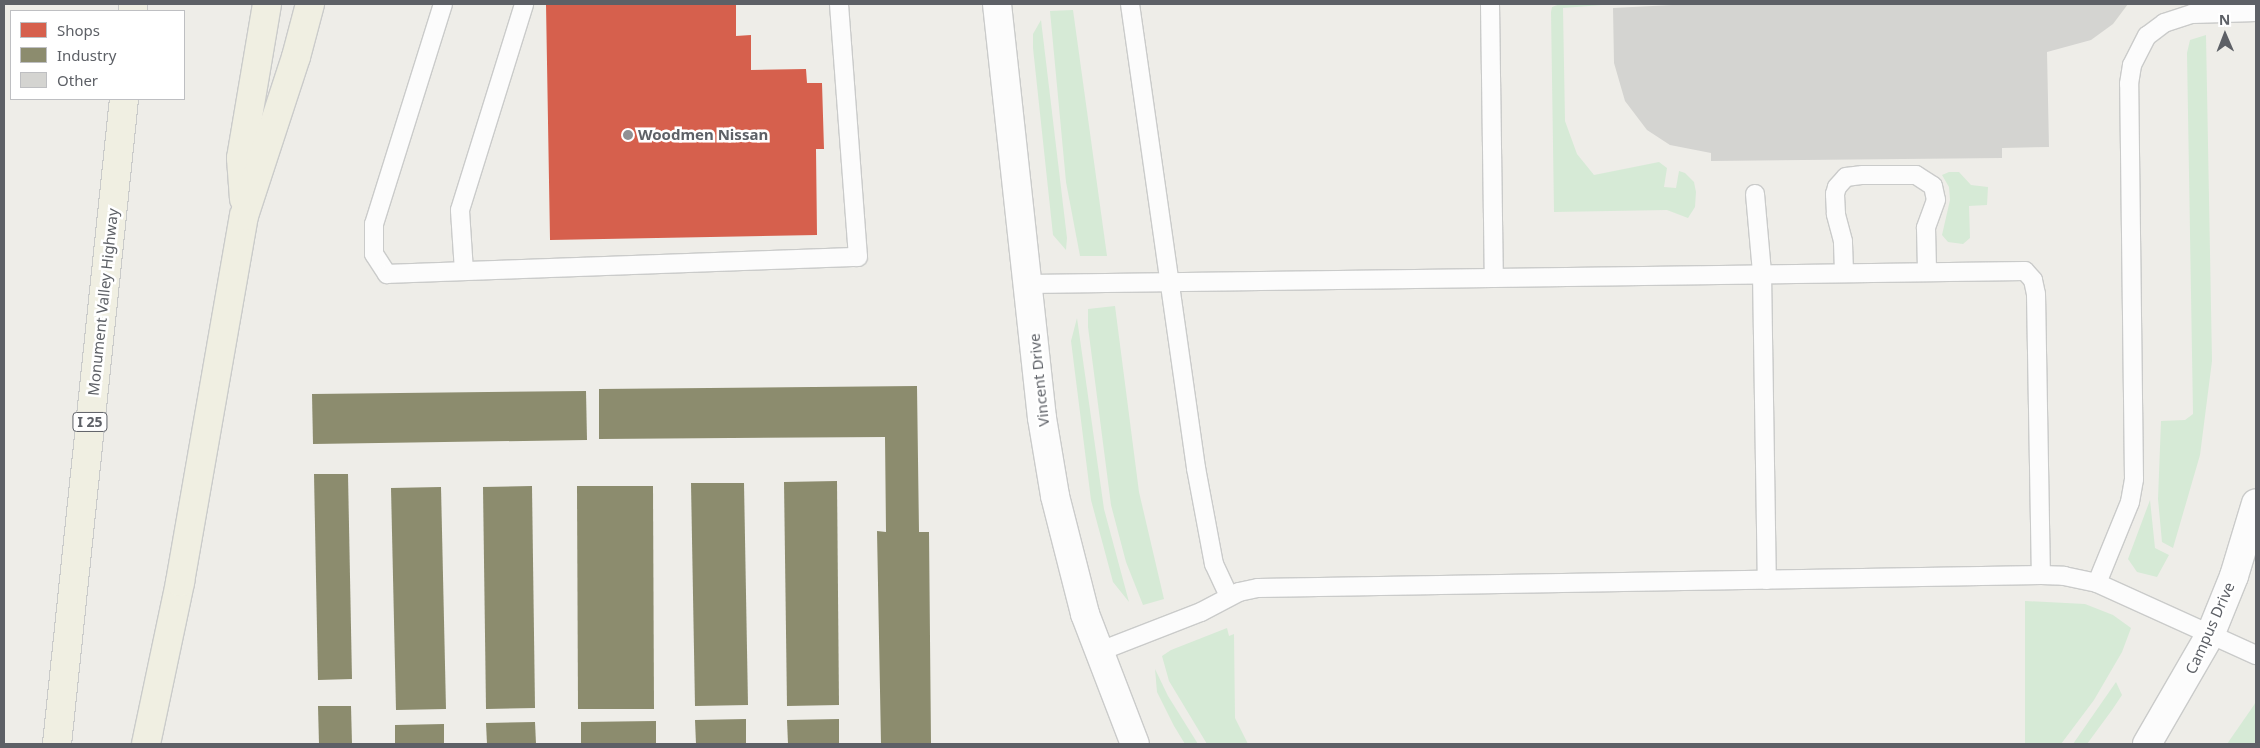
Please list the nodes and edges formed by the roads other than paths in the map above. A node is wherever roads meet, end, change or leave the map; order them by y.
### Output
1 (267, 4) edge
2 (310, 4) edge
3 (443, 4) edge
4 (524, 4) edge
5 (839, 4) edge
6 (997, 4) edge
7 (1130, 4) edge
8 (1490, 4) edge
9 (2256, 12) edge
10 (124, 100) edge
11 (1755, 194) dead end
12 (244, 216) junction
13 (1927, 270) junction
14 (464, 271) junction
15 (1844, 272) junction
16 (1762, 273) junction
17 (1494, 278) junction
18 (1168, 282) junction
19 (1029, 284) junction
20 (2256, 503) edge
21 (2041, 575) junction
22 (1767, 580) junction
23 (2097, 583) junction
24 (1229, 596) junction
25 (2211, 633) junction
26 (1098, 652) junction
27 (2256, 655) edge
28 (57, 744) edge
29 (146, 744) edge
30 (1136, 744) edge
31 (2147, 744) edge

1 - 12 highway
2 - 12 highway
3 - 14 lane
4 - 14 lane
5 - 14 lane
6 - 19 street, Vincent Drive
7 - 18 lane
8 - 17 lane
9 - 23 lane
10 - 28 highway, Monument Valley Highway / I 25
11 - 16 lane
12 - 29 highway
13 - 15 lane
13 - 15 lane
13 - 21 lane
15 - 16 lane
16 - 17 lane
16 - 22 lane
17 - 18 lane
18 - 19 lane
18 - 24 lane
19 - 26 street, Vincent Drive
20 - 25 street, Campus Drive
21 - 22 lane
21 - 23 lane
22 - 24 lane
23 - 25 lane
24 - 26 lane
25 - 27 lane
25 - 31 street, Campus Drive
26 - 30 street, Vincent Drive

